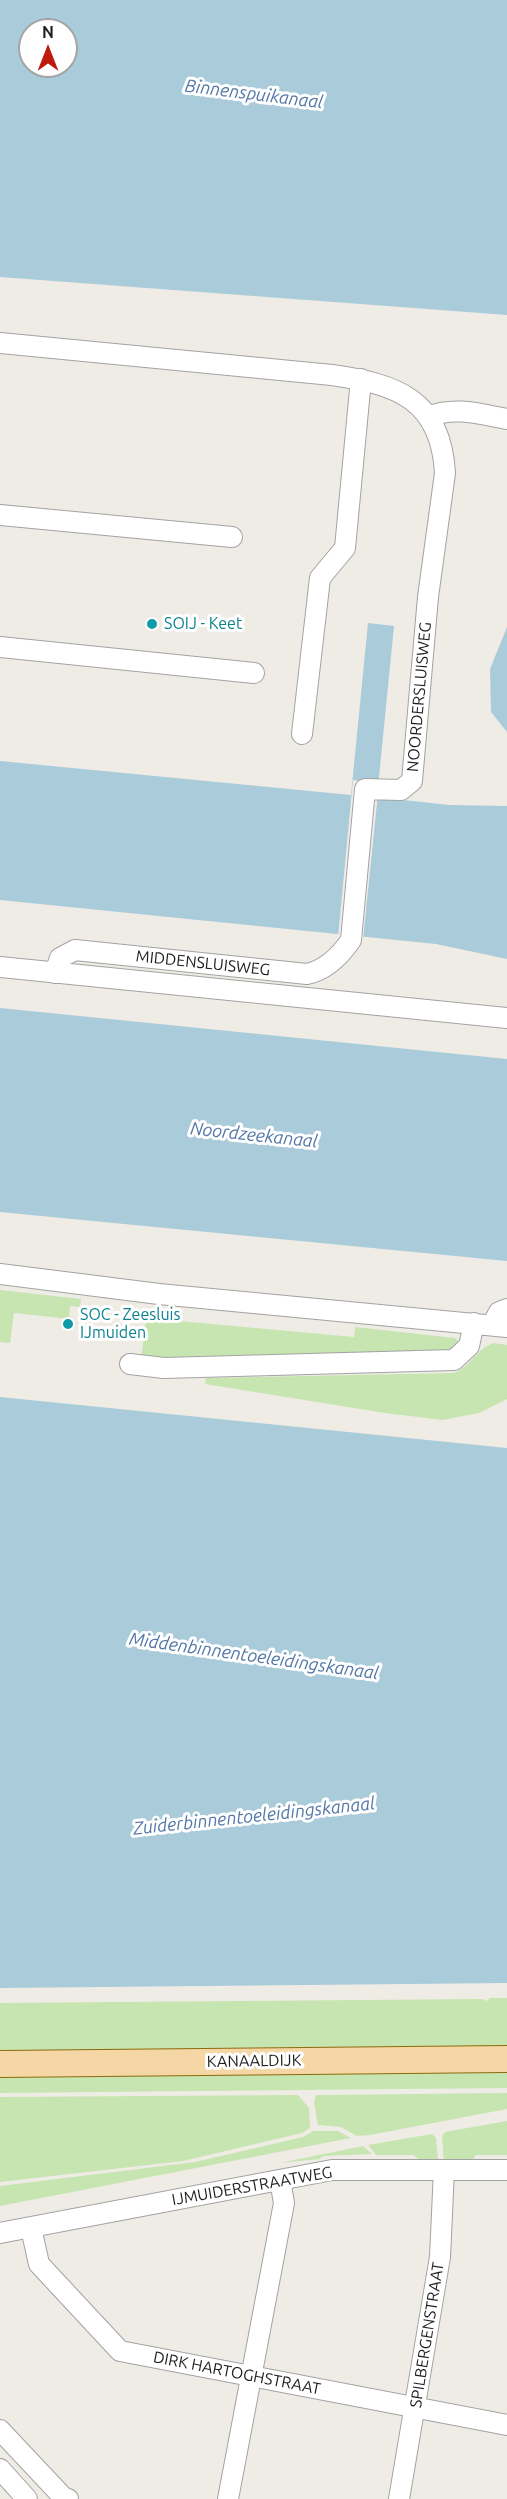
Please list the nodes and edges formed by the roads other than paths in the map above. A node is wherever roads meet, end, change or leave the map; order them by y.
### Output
1 (0, 343) edge
2 (361, 379) junction
3 (428, 417) junction
4 (507, 419) edge
5 (0, 515) edge
6 (232, 537) dead end
7 (0, 647) edge
8 (254, 672) dead end
9 (302, 734) dead end
10 (351, 940) joint
11 (0, 967) edge
12 (55, 973) junction
13 (507, 1018) edge
14 (0, 1274) edge
15 (507, 1309) edge
16 (491, 1325) edge
17 (130, 1364) dead end
18 (507, 2059) edge
19 (0, 2064) edge
20 (444, 2170) junction
21 (507, 2170) edge
22 (280, 2180) junction
23 (31, 2228) junction
24 (0, 2233) edge
25 (251, 2376) junction
26 (415, 2408) junction
27 (507, 2426) edge
28 (2, 2436) edge
29 (0, 2469) edge
30 (27, 2499) edge
31 (68, 2499) edge
32 (228, 2499) edge
33 (399, 2499) edge

1 - 2 street
2 - 3 street
2 - 9 street
3 - 4 street
3 - 10 street, NOORDERSLUISWEG
5 - 6 street
7 - 8 street
10 - 12 street, MIDDENSLUISWEG
11 - 12 street
12 - 13 street
14 - 16 street
15 - 16 street
16 - 17 street
18 - 19 main road, KANAALDIJK
20 - 21 street, IJMUIDERSTRAATWEG
20 - 22 street, IJMUIDERSTRAATWEG
20 - 26 street, SPILBERGENSTRAAT
22 - 23 street, IJMUIDERSTRAATWEG
22 - 25 street
23 - 24 street, IJMUIDERSTRAATWEG
23 - 25 street, DIRK HARTOGHSTRAAT
25 - 26 street, DIRK HARTOGHSTRAAT
25 - 32 street
26 - 27 street, DIRK HARTOGHSTRAAT
26 - 33 street, SPILBERGENSTRAAT
28 - 31 street
29 - 30 street

